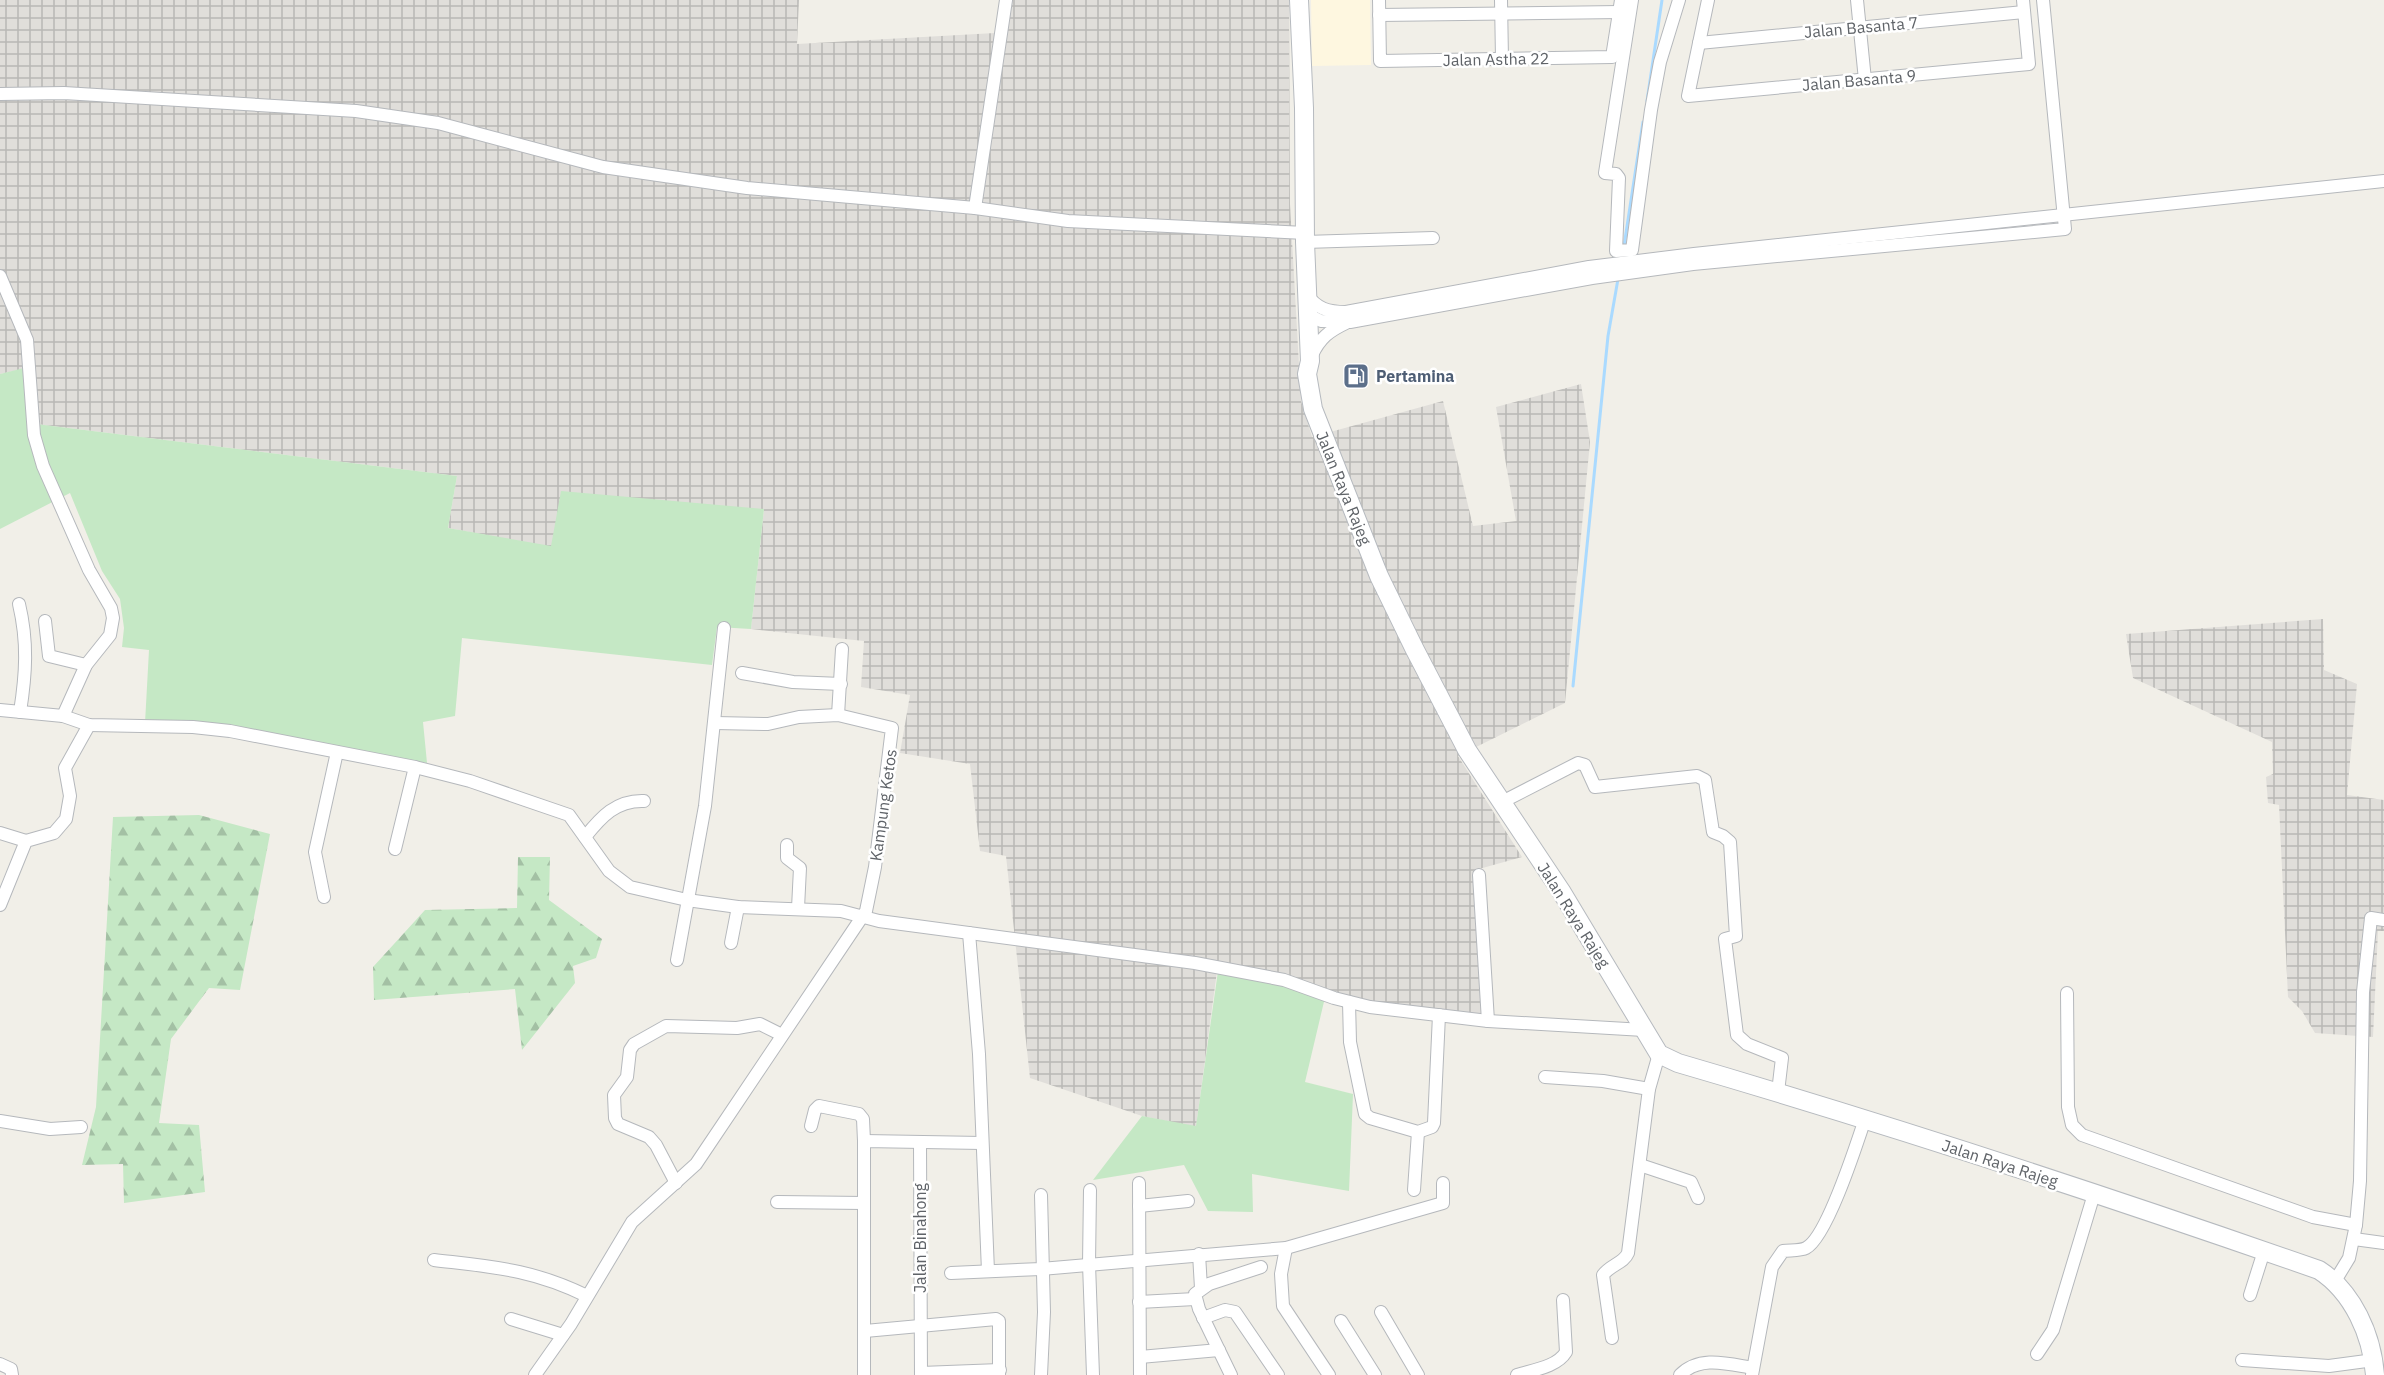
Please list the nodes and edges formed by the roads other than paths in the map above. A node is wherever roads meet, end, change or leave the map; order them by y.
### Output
1 (1006, 0) edge
2 (1299, 0) edge
3 (1379, 0) edge
4 (1501, 0) edge
5 (1632, 0) edge
6 (1679, 0) edge
7 (1708, 0) edge
8 (1857, 0) edge
9 (2043, 0) edge
10 (1621, 6) edge
11 (2023, 6) edge
12 (1501, 13) junction
13 (1379, 15) junction
14 (1860, 27) junction
15 (1699, 43) junction
16 (1502, 59) junction
17 (1865, 80) junction
18 (0, 94) edge
19 (2384, 181) edge
20 (975, 208) junction
21 (2064, 214) junction
22 (1305, 237) junction
23 (1433, 238) dead end
24 (0, 276) edge
25 (1306, 294) junction
26 (1307, 314) junction
27 (1350, 322) junction
28 (1310, 361) junction
29 (19, 604) dead end
30 (45, 621) dead end
31 (724, 628) dead end
32 (842, 649) dead end
33 (86, 665) junction
34 (742, 673) dead end
35 (841, 684) junction
36 (0, 710) edge
37 (20, 712) junction
38 (838, 715) junction
39 (63, 716) junction
40 (715, 723) junction
41 (89, 725) junction
42 (337, 752) junction
43 (415, 767) junction
44 (644, 801) dead end
45 (1502, 802) junction
46 (0, 833) edge
47 (585, 837) junction
48 (26, 841) junction
49 (787, 845) dead end
50 (395, 849) dead end
51 (1479, 875) dead end
52 (324, 897) dead end
53 (687, 900) junction
54 (0, 905) edge
55 (738, 907) junction
56 (798, 908) junction
57 (863, 918) junction
58 (2384, 920) edge
59 (969, 933) junction
60 (731, 943) dead end
61 (677, 960) dead end
62 (2067, 993) dead end
63 (1348, 1002) junction
64 (1439, 1015) junction
65 (1488, 1021) junction
66 (1644, 1030) junction
67 (782, 1035) junction
68 (1659, 1054) junction
69 (1545, 1077) dead end
70 (1649, 1089) junction
71 (1778, 1092) junction
72 (1865, 1119) junction
73 (0, 1120) edge
74 (811, 1126) dead end
75 (81, 1127) dead end
76 (1418, 1132) junction
77 (864, 1141) junction
78 (982, 1143) junction
79 (920, 1146) junction
80 (1640, 1165) junction
81 (676, 1183) junction
82 (1139, 1183) dead end
83 (1443, 1183) dead end
84 (1090, 1190) dead end
85 (1414, 1190) dead end
86 (2094, 1194) junction
87 (1041, 1195) dead end
88 (1698, 1198) dead end
89 (1188, 1201) dead end
90 (777, 1202) dead end
91 (864, 1203) junction
92 (1139, 1206) junction
93 (2356, 1225) junction
94 (2354, 1239) junction
95 (2384, 1243) edge
96 (1286, 1248) junction
97 (2264, 1251) junction
98 (1199, 1254) junction
99 (434, 1260) dead end
100 (1139, 1260) junction
101 (1089, 1264) junction
102 (1261, 1267) dead end
103 (1041, 1269) junction
104 (988, 1271) junction
105 (951, 1273) dead end
106 (2335, 1281) junction
107 (1198, 1293) junction
108 (2250, 1295) dead end
109 (587, 1296) junction
110 (1563, 1300) dead end
111 (1139, 1302) junction
112 (1381, 1312) dead end
113 (1203, 1318) junction
114 (511, 1319) dead end
115 (1341, 1321) dead end
116 (920, 1326) junction
117 (865, 1331) junction
118 (563, 1335) junction
119 (1612, 1338) dead end
120 (1219, 1350) junction
121 (2037, 1354) dead end
122 (1140, 1357) junction
123 (2242, 1360) dead end
124 (0, 1364) edge
125 (2374, 1367) edge
126 (1752, 1371) edge
127 (999, 1372) edge
128 (921, 1374) edge
129 (12, 1375) edge
130 (535, 1375) edge
131 (864, 1375) edge
132 (1041, 1375) edge
133 (1093, 1375) edge
134 (1140, 1375) edge
135 (1231, 1375) edge
136 (1278, 1375) edge
137 (1329, 1375) edge
138 (1375, 1375) edge
139 (1418, 1375) edge
140 (1517, 1375) edge
141 (1680, 1375) edge

1 - 20 street
2 - 22 main road, Jalan Raya Rajeg
3 - 13 street
4 - 12 street
5 - 6 street
7 - 15 street
8 - 14 street
9 - 21 street
10 - 12 street
10 - 16 street, Jalan Astha 22
11 - 14 street, Jalan Basanta 7
11 - 17 street, Jalan Basanta 9
12 - 13 street
12 - 16 street
13 - 16 street, Jalan Astha 22
14 - 15 street, Jalan Basanta 7
14 - 17 street
15 - 17 street, Jalan Basanta 9
18 - 20 street
19 - 21 street
20 - 22 street
21 - 25 street
21 - 27 street
22 - 23 street
22 - 25 main road, Jalan Raya Rajeg
24 - 33 street
25 - 26 main road, Jalan Raya Rajeg
26 - 27 street
26 - 28 main road, Jalan Raya Rajeg
27 - 28 street
28 - 45 main road, Jalan Raya Rajeg
29 - 37 street
30 - 33 street
31 - 40 street
32 - 35 street
33 - 39 street
34 - 35 street
35 - 38 street
36 - 37 street
37 - 39 street
38 - 40 street, Kampung Ketos
38 - 57 street, Kampung Ketos
39 - 41 street
40 - 53 street
41 - 42 street
41 - 48 street
42 - 43 street
42 - 52 street
43 - 47 street
43 - 50 street
44 - 47 street
45 - 66 main road, Jalan Raya Rajeg
45 - 71 street
46 - 48 street
47 - 53 street
48 - 54 street
49 - 56 street
51 - 65 street
53 - 55 street
53 - 61 street
55 - 56 street
55 - 60 street
56 - 57 street
57 - 59 street
57 - 67 street
58 - 93 street
59 - 63 street
59 - 78 street
62 - 93 street
63 - 64 street
63 - 76 street
64 - 65 street
64 - 76 street
65 - 66 street
66 - 68 main road, Jalan Raya Rajeg
67 - 81 street
67 - 81 street
68 - 70 street
68 - 71 main road, Jalan Raya Rajeg
69 - 70 street
70 - 80 street
71 - 72 main road, Jalan Raya Rajeg
72 - 86 main road, Jalan Raya Rajeg
72 - 126 street
73 - 75 street
74 - 77 street
76 - 85 street
77 - 79 street
77 - 91 street
78 - 79 street
78 - 104 street
79 - 116 street, Jalan Binahong
80 - 88 street
80 - 119 street
81 - 109 street
82 - 92 street
83 - 96 street
84 - 101 street
86 - 97 main road, Jalan Raya Rajeg
86 - 121 street
87 - 103 street
89 - 92 street
90 - 91 street
91 - 117 street
92 - 100 street
93 - 94 street
94 - 95 street
94 - 106 street
96 - 98 street
96 - 137 street
97 - 106 main road, Jalan Raya Rajeg
97 - 108 street
98 - 100 street
98 - 107 street
99 - 109 street
100 - 101 street
100 - 111 street
101 - 103 street
101 - 133 street
102 - 107 street
103 - 104 street
103 - 132 street
104 - 105 street
106 - 125 main road, Jalan Raya Rajeg
107 - 111 street
107 - 113 street
109 - 118 street
110 - 140 street
111 - 122 street
112 - 139 street
113 - 120 street
113 - 136 street
114 - 118 street
115 - 138 street
116 - 117 street
116 - 127 street
116 - 128 street, Jalan Binahong
117 - 131 street
118 - 130 street
120 - 122 street
120 - 135 street
122 - 134 street
123 - 125 street
124 - 129 street
126 - 141 street
127 - 128 street

